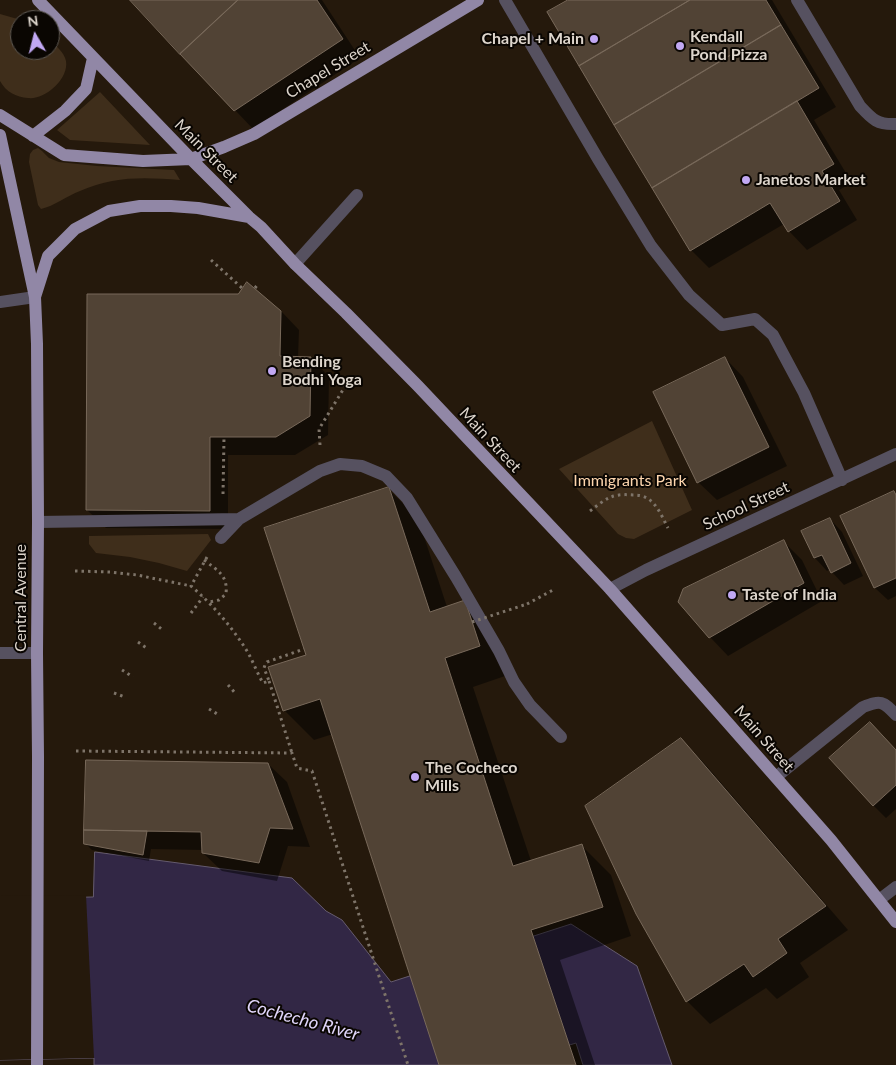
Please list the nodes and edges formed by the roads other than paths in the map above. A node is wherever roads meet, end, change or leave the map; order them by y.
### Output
1 (38, 0) edge
2 (478, 0) edge
3 (505, 0) edge
4 (797, 0) edge
5 (94, 58) junction
6 (0, 115) edge
7 (896, 124) edge
8 (0, 135) edge
9 (33, 136) junction
10 (191, 159) junction
11 (358, 195) dead end
12 (249, 217) junction
13 (295, 264) junction
14 (35, 297) junction
15 (0, 302) edge
16 (896, 454) edge
17 (842, 480) junction
18 (239, 520) junction
19 (38, 522) junction
20 (220, 538) road end
21 (610, 590) junction
22 (0, 653) edge
23 (37, 653) junction
24 (896, 715) edge
25 (561, 737) dead end
26 (776, 777) junction
27 (896, 887) edge
28 (879, 900) junction
29 (896, 922) edge
30 (37, 1062) edge

1 - 5 main road, Main Street
2 - 10 main road, Chapel Street
3 - 17 street
4 - 7 street
5 - 9 main road
5 - 10 main road, Main Street
6 - 9 main road, Chapel Street
8 - 14 main road, Central Avenue
9 - 10 main road, Chapel Street
10 - 12 main road, Main Street
11 - 13 street
12 - 13 main road, Main Street
12 - 14 main road
13 - 21 main road, Main Street
14 - 15 street
14 - 19 main road, Central Avenue
16 - 17 street, School Street
17 - 21 street, School Street
18 - 19 street
18 - 20 street
18 - 25 street
19 - 23 main road, Central Avenue
21 - 26 main road, Main Street
22 - 23 street
23 - 30 main road, Central Avenue
24 - 26 street
26 - 28 main road, Main Street
27 - 28 street
28 - 29 main road, Main Street

